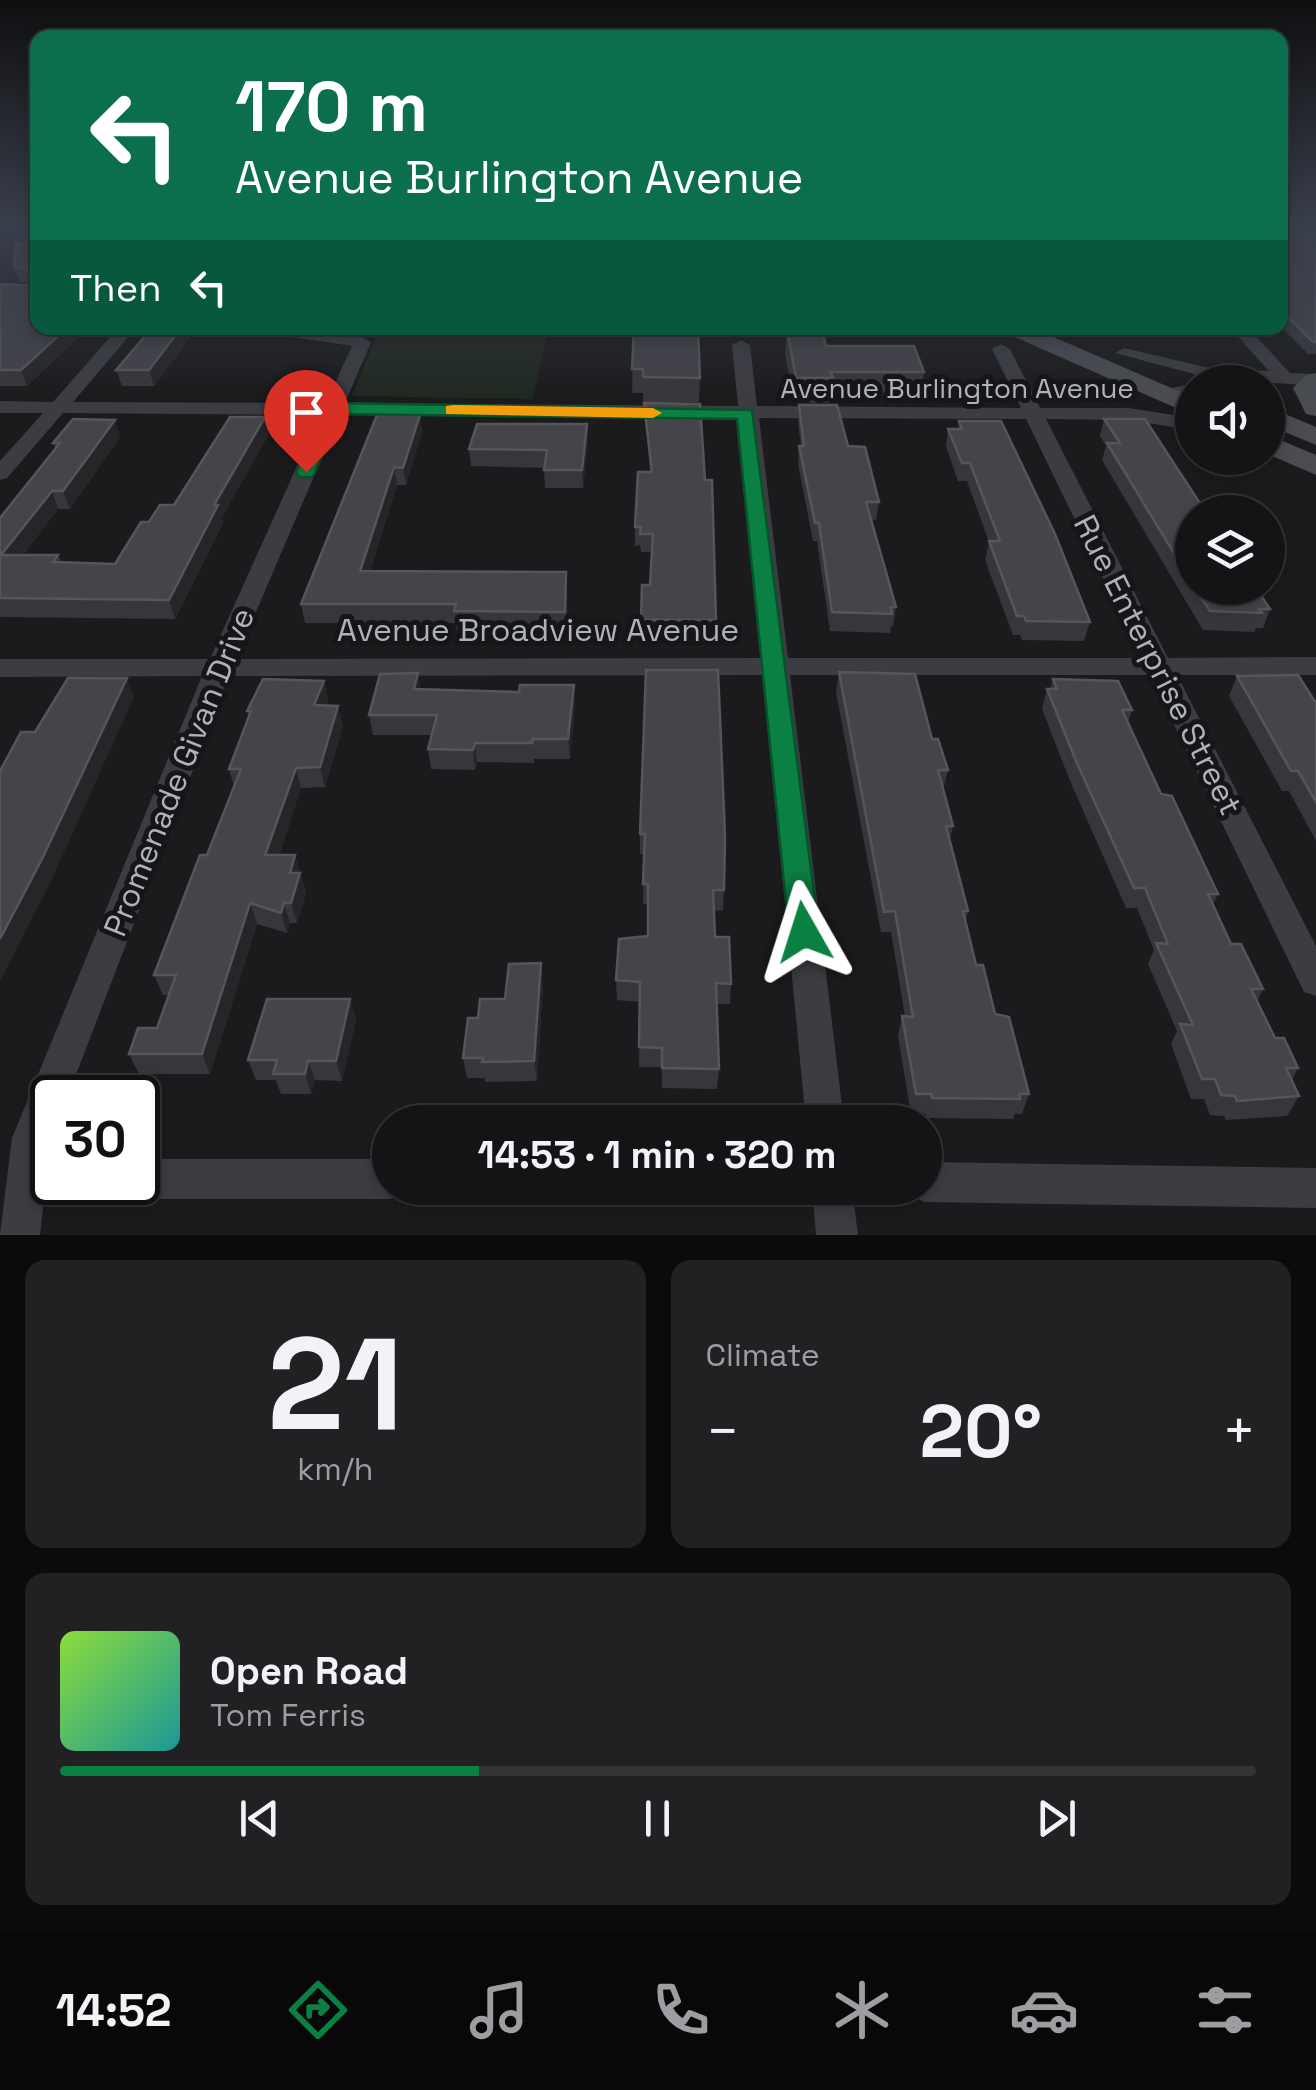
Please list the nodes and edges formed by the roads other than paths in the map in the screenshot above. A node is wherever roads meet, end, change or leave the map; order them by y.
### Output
1 (121, 335) edge
2 (317, 335) edge
3 (1079, 335) edge
4 (1245, 335) edge
5 (1007, 338) edge
6 (740, 345) dead end
7 (1124, 353) junction
8 (1175, 374) edge
9 (1287, 380) junction
10 (1316, 380) edge
11 (1175, 390) edge
12 (59, 406) junction
13 (0, 407) edge
14 (334, 408) junction
15 (1316, 408) edge
16 (746, 414) junction
17 (1032, 414) junction
18 (1175, 421) edge
19 (1285, 422) edge
20 (1316, 436) edge
21 (1285, 452) edge
22 (1285, 458) edge
23 (1316, 468) edge
24 (0, 474) edge
25 (220, 665) junction
26 (775, 665) junction
27 (1158, 665) junction
28 (1316, 666) edge
29 (0, 668) edge
30 (1316, 981) edge
31 (57, 1075) edge
32 (822, 1105) edge
33 (160, 1178) edge
34 (372, 1179) edge
35 (942, 1182) edge
36 (1316, 1188) edge
37 (30, 1205) edge
38 (833, 1205) edge
39 (19, 1235) edge
40 (836, 1235) edge

1 - 12 street
2 - 14 street, Promenade Givan Drive
3 - 7 main road
4 - 9 street
5 - 11 main road
5 - 17 street, Rue Enterprise Street
6 - 16 street
7 - 8 main road
7 - 9 street
9 - 10 street
10 - 15 main road
12 - 13 street, Avenue Burlington Avenue
12 - 14 street, Avenue Burlington Avenue
12 - 24 street
14 - 16 street, Avenue Burlington Avenue
14 - 25 street, Promenade Givan Drive
16 - 17 street, Avenue Burlington Avenue
16 - 26 street
17 - 18 street, Avenue Burlington Avenue
17 - 27 street, Rue Enterprise Street
19 - 20 main road
21 - 23 main road
22 - 23 street
25 - 26 street, Avenue Broadview Avenue
25 - 29 street, Avenue Broadview Avenue
25 - 31 street, Promenade Givan Drive
26 - 27 street, Avenue Broadview Avenue
26 - 32 street
27 - 28 street, Avenue Broadview Avenue
27 - 30 street, Rue Enterprise Street
33 - 34 street
35 - 36 street
37 - 39 street, Promenade Givan Drive
38 - 40 street

